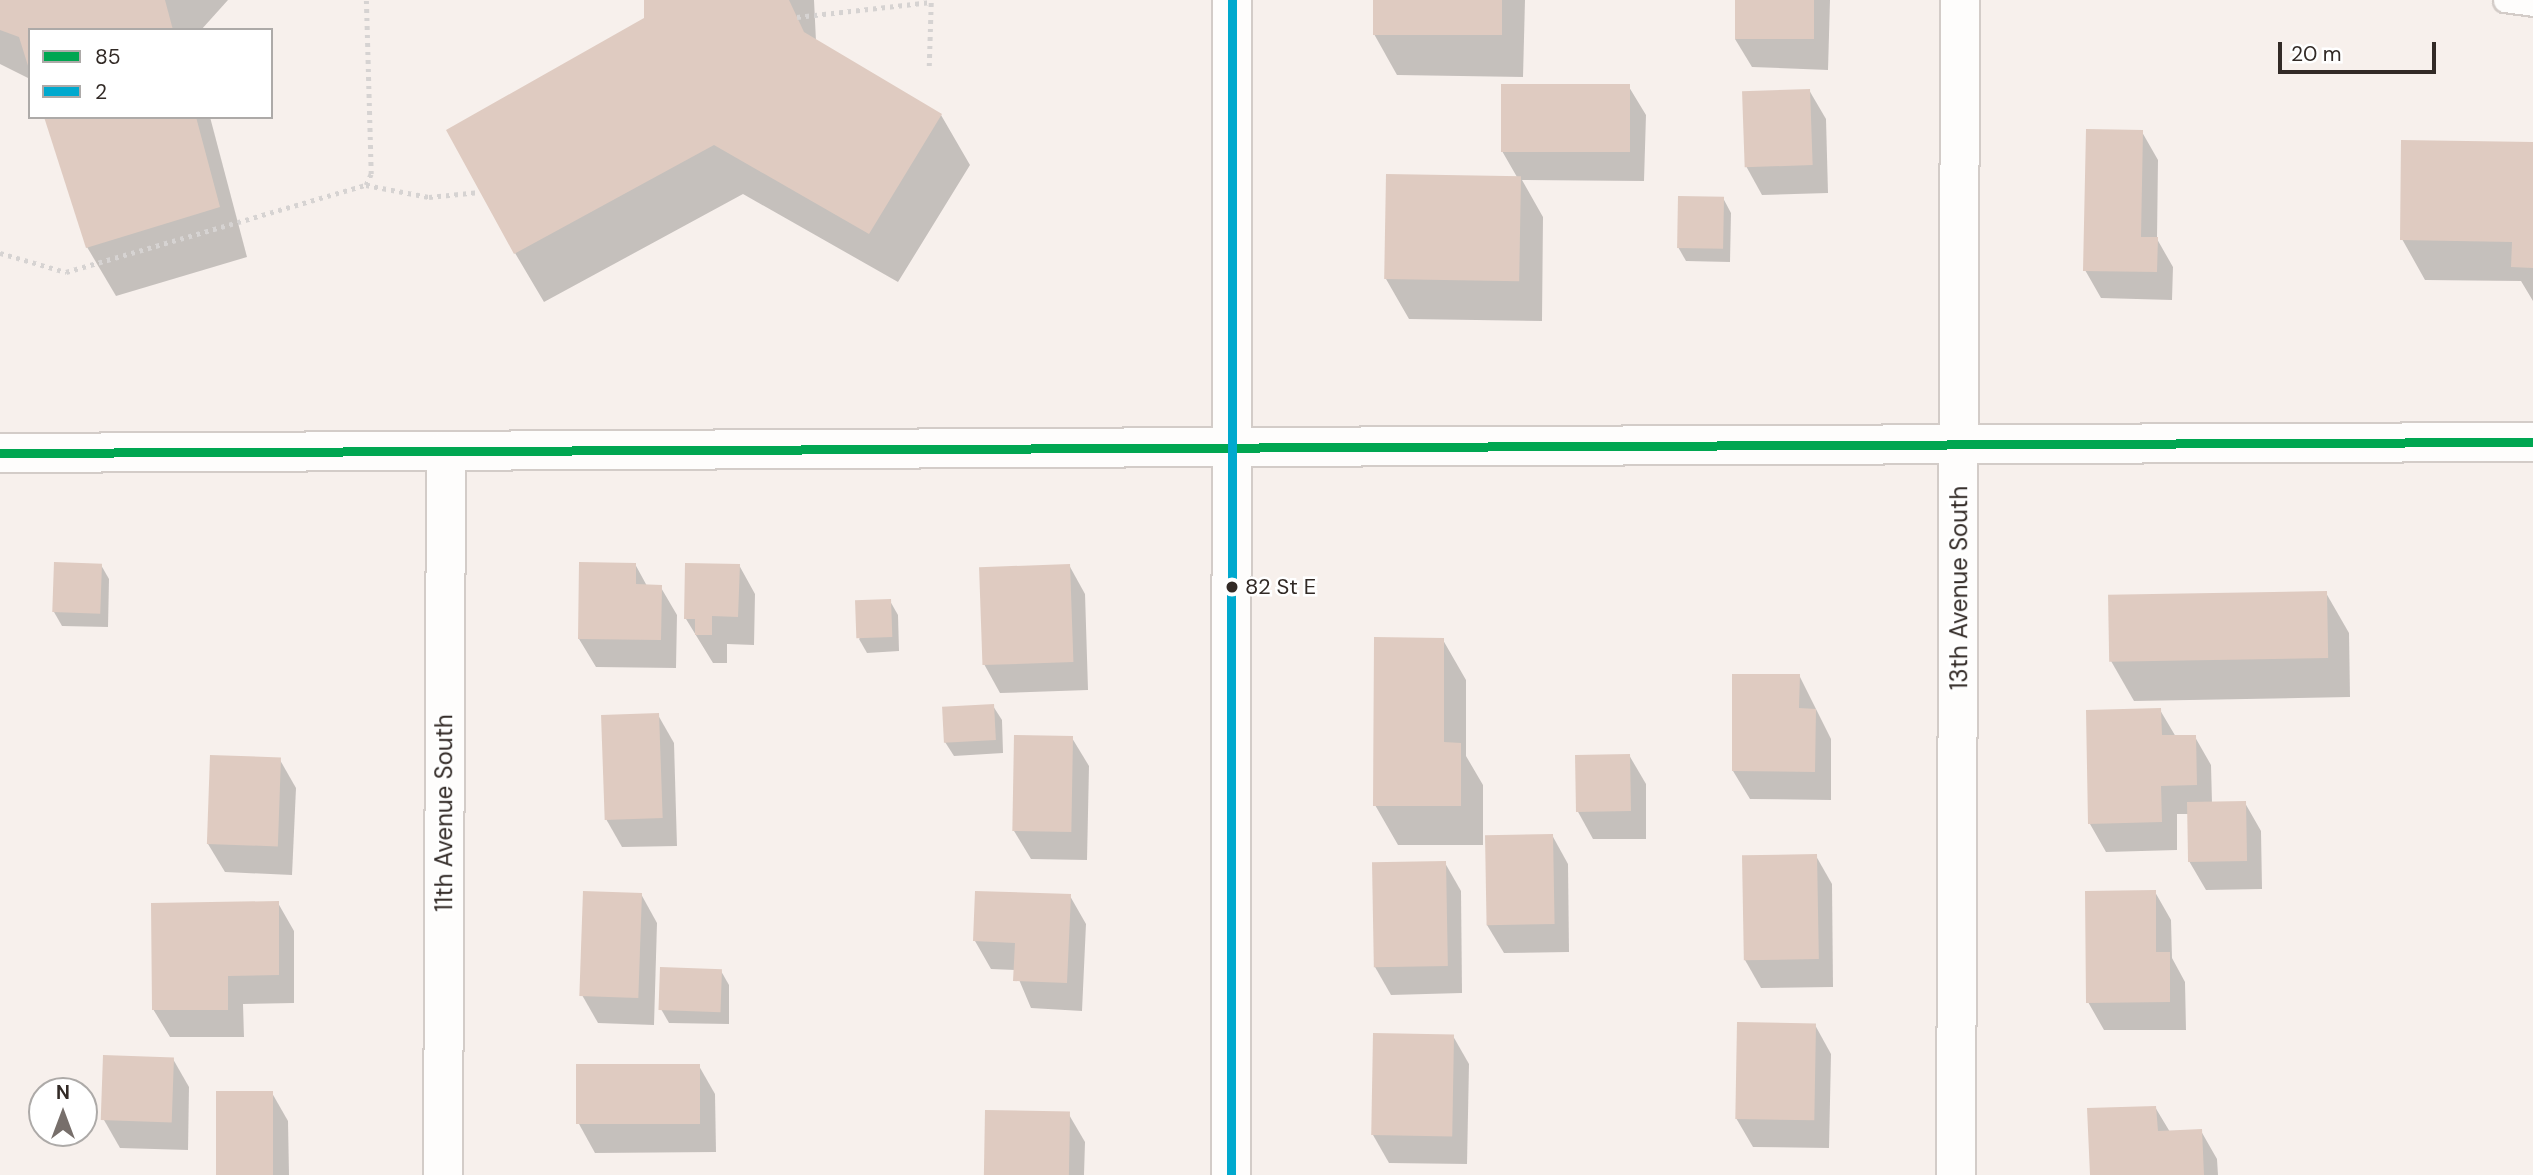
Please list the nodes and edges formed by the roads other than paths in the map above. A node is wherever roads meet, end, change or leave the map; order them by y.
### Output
1 (1232, 0) edge
2 (1960, 0) edge
3 (2505, 0) edge
4 (2533, 4) edge
5 (2533, 442) edge
6 (1959, 444) junction
7 (1233, 447) junction
8 (446, 451) junction
9 (0, 453) edge
10 (443, 1175) edge
11 (1231, 1175) edge
12 (1956, 1175) edge

1 - 7 street
2 - 6 street, 13th Avenue South
3 - 4 lane
5 - 6 street
6 - 7 street
6 - 12 street, 13th Avenue South
7 - 8 street
7 - 11 street
8 - 9 street
8 - 10 street, 11th Avenue South

